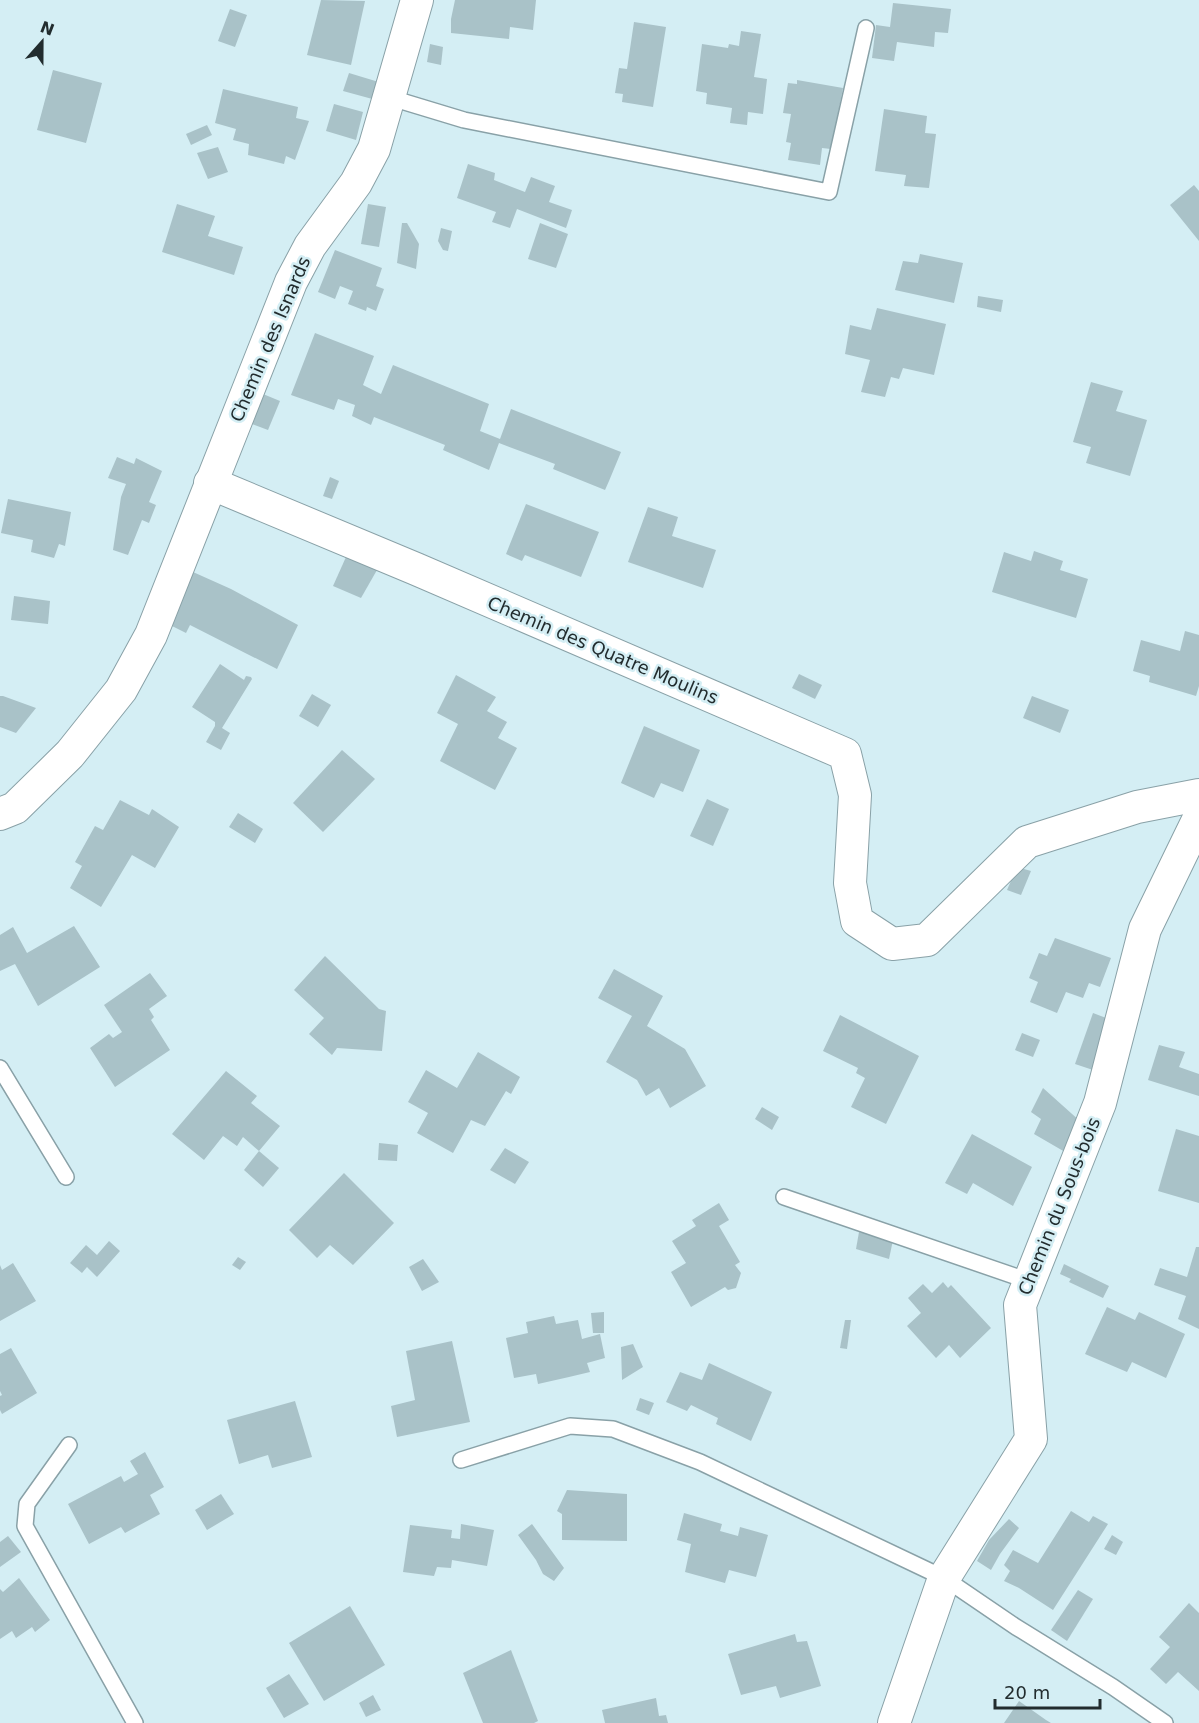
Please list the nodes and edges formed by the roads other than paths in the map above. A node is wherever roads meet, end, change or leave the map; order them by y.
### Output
1 (417, 0) edge
2 (866, 28) dead end
3 (388, 97) junction
4 (210, 483) junction
5 (1199, 795) edge
6 (0, 814) edge
7 (1199, 818) edge
8 (0, 1068) edge
9 (66, 1177) dead end
10 (784, 1197) dead end
11 (1029, 1281) junction
12 (69, 1445) dead end
13 (462, 1460) dead end
14 (944, 1578) junction
15 (135, 1723) edge
16 (894, 1723) edge
17 (1166, 1723) edge

1 - 3 street, Chemin des Isnards
2 - 3 lane
3 - 4 street, Chemin des Isnards
4 - 5 street, Chemin des Quatre Moulins
4 - 6 street
7 - 11 street, Chemin du Sous-bois
8 - 9 lane
10 - 11 lane
11 - 14 street, Chemin du Sous-bois
12 - 15 lane
13 - 14 lane
14 - 16 street, Chemin du Sous-bois
14 - 17 lane

